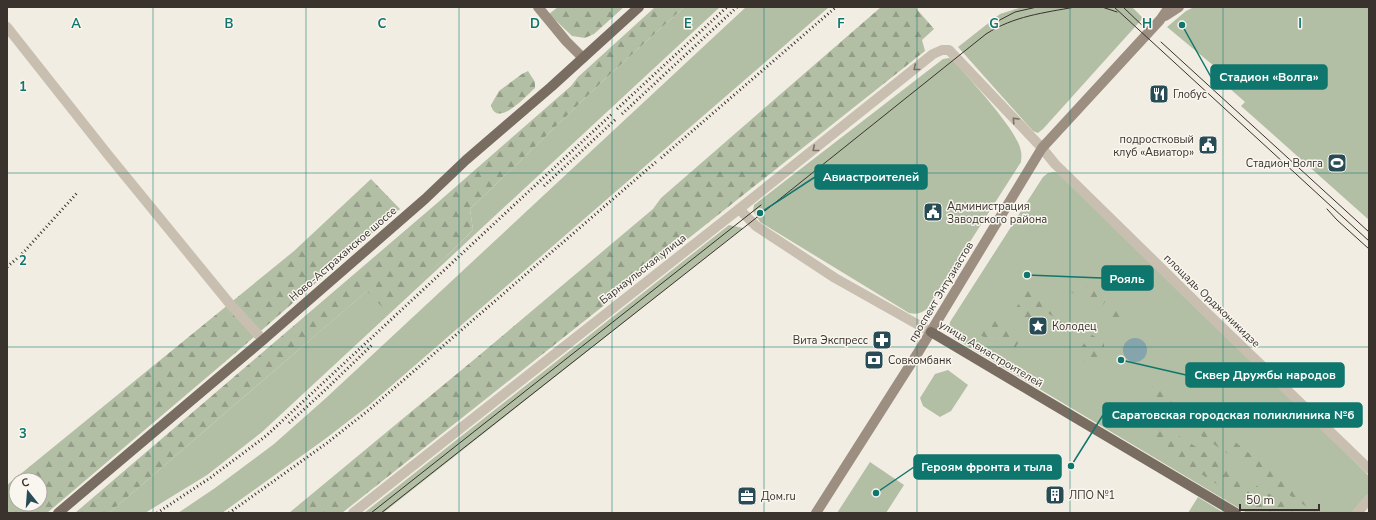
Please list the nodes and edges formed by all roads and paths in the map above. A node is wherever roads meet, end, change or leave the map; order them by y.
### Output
1 (538, 7) edge
2 (639, 7) edge
3 (1169, 7) edge
4 (1179, 7) edge
5 (1160, 20) junction
6 (7, 27) edge
7 (950, 50) joint
8 (583, 58) junction
9 (1042, 148) junction
10 (739, 209) junction
11 (931, 332) junction
12 (263, 340) junction
13 (1369, 469) edge
14 (1369, 499) edge
15 (58, 513) edge
16 (354, 513) edge
17 (816, 513) edge
18 (1236, 513) edge
19 (1357, 513) edge

1 - 8 main road
2 - 8 main road, Ново-Астраханское шоссе
3 - 5 main road, проспект Энтузиастов
4 - 5 main road, проспект Энтузиастов
5 - 9 main road, проспект Энтузиастов
6 - 12 street
9 -> 7 street, площадь Орджоникидзе
7 -> 10 street, Барнаульская улица
8 - 12 main road, Ново-Астраханское шоссе
9 - 11 main road, проспект Энтузиастов
9 - 13 street, площадь Орджоникидзе
10 - 11 street, улица Авиастроителей
10 - 16 street, Барнаульская улица
11 - 17 main road, проспект Энтузиастов
11 - 18 main road, улица Авиастроителей
12 - 15 main road, Ново-Астраханское шоссе
14 - 19 street

